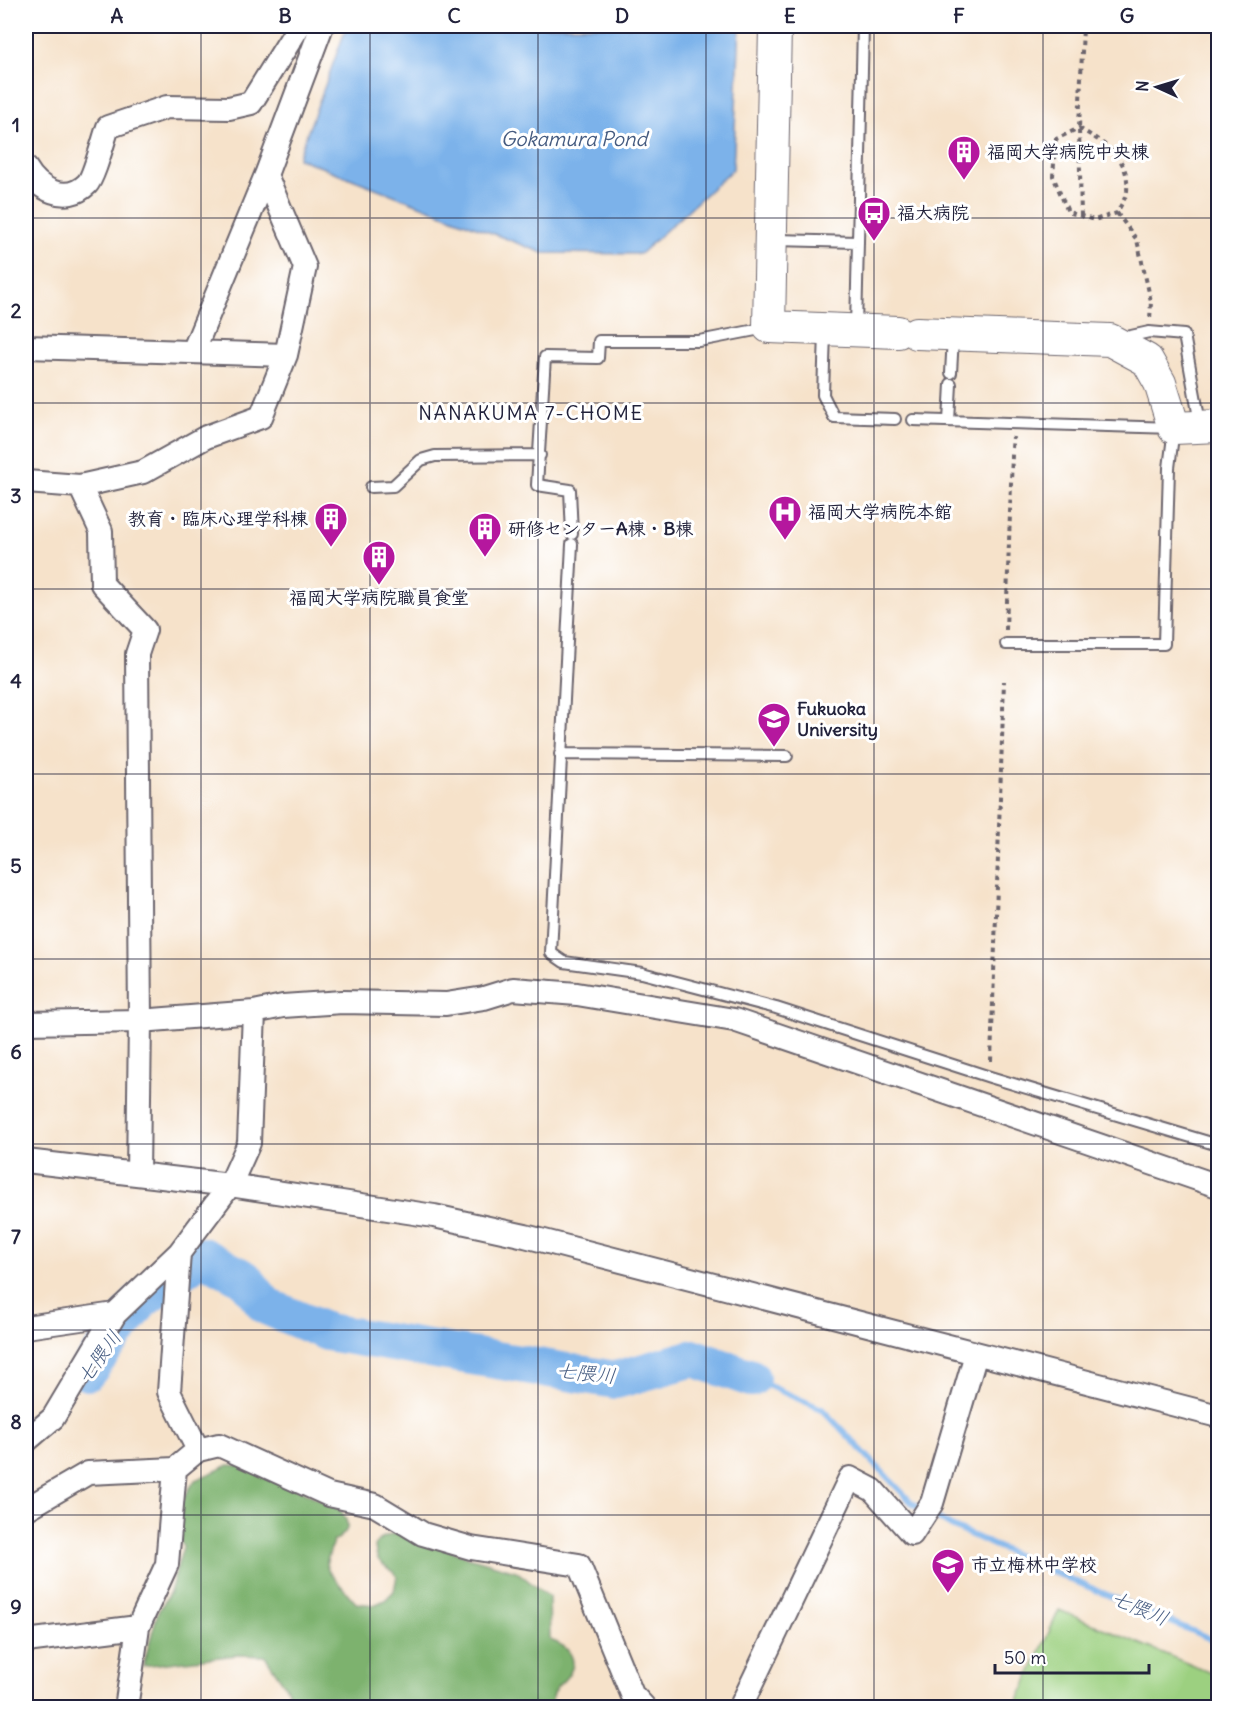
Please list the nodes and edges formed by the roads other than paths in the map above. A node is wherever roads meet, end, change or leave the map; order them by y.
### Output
1 (299, 26) edge
2 (322, 26) edge
3 (775, 26) edge
4 (863, 26) edge
5 (26, 168) edge
6 (266, 175) junction
7 (771, 240) junction
8 (858, 242) junction
9 (769, 327) junction
10 (825, 329) junction
11 (856, 330) junction
12 (953, 334) junction
13 (1110, 340) junction
14 (26, 347) edge
15 (194, 352) junction
16 (286, 355) junction
17 (895, 419) dead end
18 (913, 420) dead end
19 (949, 421) junction
20 (1197, 426) edge
21 (540, 455) junction
22 (26, 482) edge
23 (80, 486) junction
24 (371, 487) dead end
25 (1006, 644) road end
26 (560, 754) junction
27 (787, 756) dead end
28 (254, 1012) junction
29 (140, 1021) junction
30 (26, 1023) edge
31 (1218, 1144) edge
32 (26, 1161) edge
33 (138, 1174) junction
34 (230, 1185) junction
35 (1218, 1186) edge
36 (179, 1253) junction
37 (115, 1314) junction
38 (26, 1328) edge
39 (976, 1354) junction
40 (1218, 1416) edge
41 (26, 1441) edge
42 (198, 1450) junction
43 (175, 1469) junction
44 (26, 1509) edge
45 (138, 1627) junction
46 (26, 1641) edge
47 (126, 1707) edge
48 (645, 1707) edge
49 (740, 1707) edge

1 - 5 street
2 - 6 street
3 - 7 street
4 - 8 lane
6 - 15 street
6 - 16 street
7 - 8 lane
7 - 9 street
8 - 11 lane
9 - 10 street
9 - 21 lane
10 - 11 street
10 - 17 lane
11 - 12 street
12 - 13 street
12 - 19 lane
13 - 20 street
13 - 20 lane
14 - 15 street
15 - 16 street
16 - 23 street
18 - 19 lane
19 - 20 lane
20 - 25 lane
21 - 24 lane
21 - 26 lane
22 - 23 street
23 - 29 street
26 - 27 lane
26 - 31 lane
28 - 29 street
28 - 34 street
28 - 35 street
29 - 30 street
29 - 33 street
32 - 33 street
33 - 34 street
34 - 36 street
34 - 39 street
36 - 37 street
36 - 42 street
37 - 38 street
37 - 41 street
39 - 40 street
39 - 49 street
42 - 43 street
42 - 48 street
43 - 44 street
43 - 45 street
45 - 46 street
45 - 47 street

